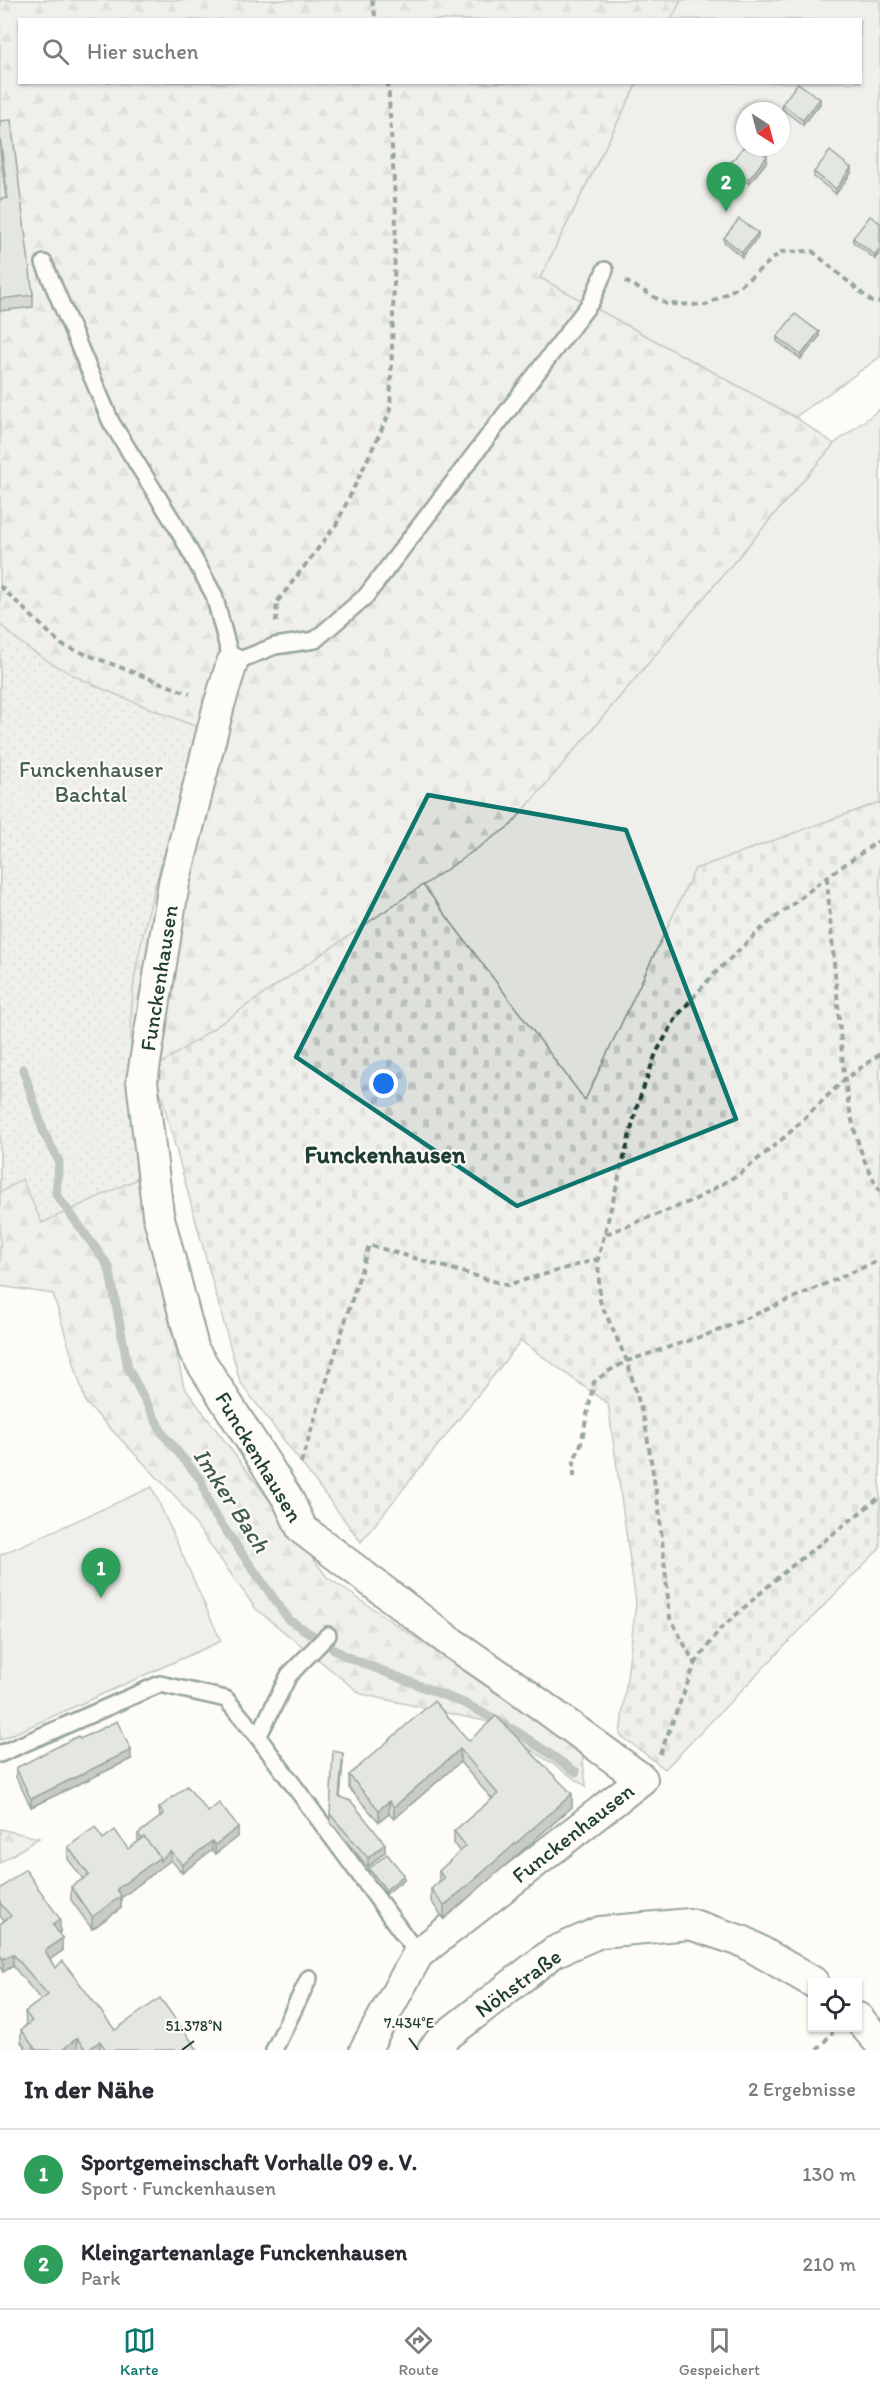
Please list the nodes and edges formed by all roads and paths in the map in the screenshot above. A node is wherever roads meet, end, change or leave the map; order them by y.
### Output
1 (372, 0) edge
2 (376, 18) edge
3 (388, 84) edge
4 (44, 263) dead end
5 (605, 270) joint
6 (880, 302) edge
7 (0, 585) edge
8 (275, 646) junction
9 (232, 663) junction
10 (219, 705) junction
11 (880, 840) edge
12 (827, 877) junction
13 (880, 1054) edge
14 (844, 1080) junction
15 (880, 1191) edge
16 (606, 1234) junction
17 (598, 1259) junction
18 (880, 1260) edge
19 (627, 1361) junction
20 (574, 1477) dead end
21 (880, 1497) edge
22 (288, 1499) junction
23 (328, 1635) dead end
24 (695, 1664) junction
25 (258, 1737) junction
26 (0, 1754) edge
27 (642, 1779) junction
28 (418, 1954) junction
29 (309, 1978) dead end
30 (808, 1980) edge
31 (862, 2023) edge
32 (834, 2032) edge
33 (880, 2043) edge
34 (274, 2050) edge
35 (365, 2050) edge
36 (433, 2050) edge
37 (817, 2050) edge

1 - 2 path
3 - 8 path
4 - 9 lane
5 - 6 path
5 - 8 lane
7 - 10 path
8 - 9 lane
9 - 10 street, Funckenhausen
10 - 22 street, Funckenhausen
11 - 12 path
12 - 14 path
12 - 16 path
13 - 14 path
14 - 15 path
14 - 16 path
16 - 17 path
17 - 19 path
17 - 22 path
18 - 19 path
19 - 20 path
19 - 24 path
21 - 24 path
22 - 27 street, Funckenhausen
23 - 25 lane
24 - 27 path
25 - 26 lane
25 - 28 lane
27 - 28 street, Funckenhausen
28 - 35 street, Funckenhausen
29 - 34 lane
30 - 36 street, Nöhstraße
31 - 33 street
32 - 37 path

